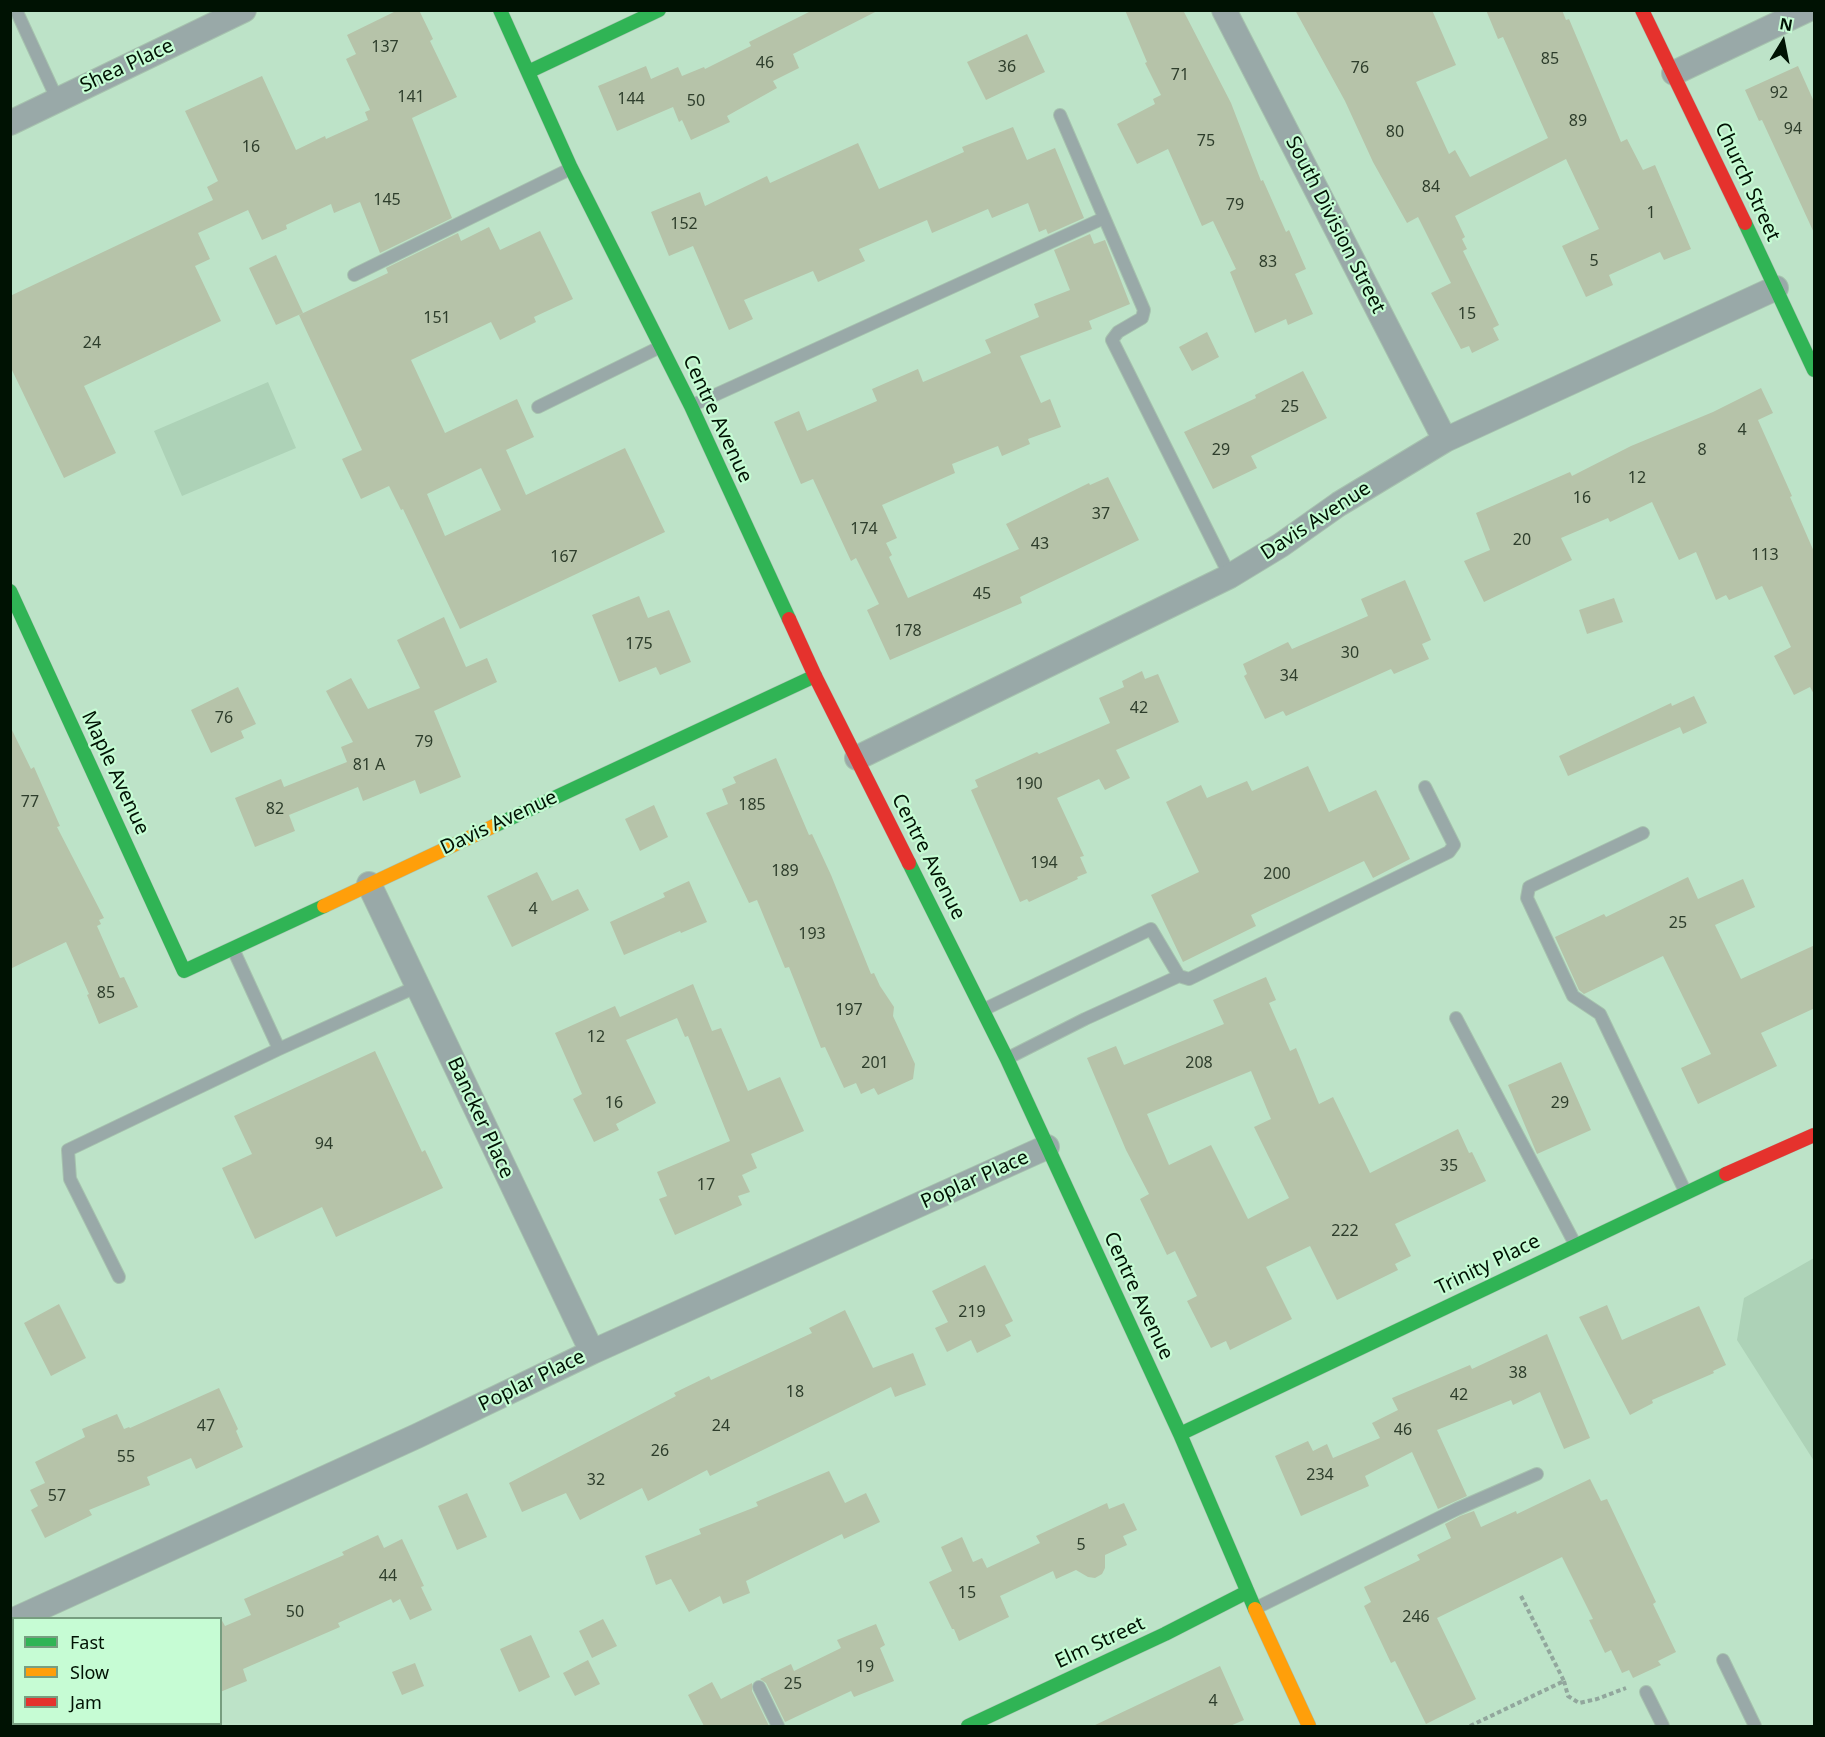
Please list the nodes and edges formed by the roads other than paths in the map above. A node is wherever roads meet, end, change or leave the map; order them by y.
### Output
1 (16, 10) edge
2 (244, 10) edge
3 (500, 10) edge
4 (659, 10) edge
5 (1224, 10) edge
6 (1642, 10) edge
7 (1807, 10) edge
8 (528, 72) junction
9 (1674, 73) junction
10 (57, 99) junction
11 (1060, 116) dead end
12 (10, 123) edge
13 (571, 168) junction
14 (1104, 219) junction
15 (354, 275) dead end
16 (1776, 288) junction
17 (661, 346) junction
18 (1815, 370) edge
19 (691, 406) junction
20 (538, 407) dead end
21 (1445, 440) junction
22 (1230, 576) junction
23 (10, 591) edge
24 (815, 676) junction
25 (857, 758) junction
26 (1425, 787) dead end
27 (1642, 833) dead end
28 (369, 884) junction
29 (233, 948) junction
30 (184, 971) joint
31 (1179, 976) junction
32 (418, 986) junction
33 (984, 1010) junction
34 (1456, 1018) dead end
35 (279, 1049) junction
36 (1007, 1059) junction
37 (1815, 1134) edge
38 (1047, 1147) junction
39 (1685, 1192) junction
40 (1575, 1245) junction
41 (119, 1276) dead end
42 (592, 1352) junction
43 (1180, 1434) junction
44 (1537, 1474) dead end
45 (1247, 1592) junction
46 (1255, 1609) junction
47 (20, 1617) edge
48 (1723, 1660) dead end
49 (759, 1687) dead end
50 (1646, 1692) road end
51 (778, 1726) edge
52 (968, 1726) edge
53 (1309, 1726) edge
54 (1663, 1726) edge
55 (1755, 1726) edge

1 - 10 lane
2 - 10 street, Shea Place
3 - 8 street, Centre Avenue
4 - 8 street
5 - 21 street, South Division Street
6 - 9 street, Church Street
7 - 9 street
8 - 13 street, Centre Avenue
9 - 16 street, Church Street
10 - 12 street, Shea Place
11 - 14 lane
13 - 15 lane
13 - 17 street, Centre Avenue
14 - 19 lane
14 - 22 lane
16 - 18 street, Church Street
16 - 21 street, Davis Avenue
17 - 19 street, Centre Avenue
17 - 20 lane
19 - 24 street, Centre Avenue
21 - 22 street, Davis Avenue
22 - 25 street, Davis Avenue
23 - 30 street, Maple Avenue
24 - 25 street, Centre Avenue
24 - 28 street, Davis Avenue
25 - 33 street, Centre Avenue
26 - 31 lane
27 - 39 lane
28 - 29 street, Davis Avenue
28 - 32 street, Bancker Place
29 - 30 street, Davis Avenue
29 - 35 lane
31 - 33 lane
31 - 36 lane
32 - 35 lane
32 - 42 street, Bancker Place
33 - 36 street, Centre Avenue
34 - 40 lane
35 - 41 lane
36 - 38 street, Centre Avenue
37 - 39 street, Trinity Place
38 - 42 street, Poplar Place
38 - 43 street, Centre Avenue
39 - 40 street, Trinity Place
40 - 43 street, Trinity Place
42 - 47 street, Poplar Place
43 - 45 street, Centre Avenue
44 - 46 lane
45 - 46 street, Centre Avenue
45 - 52 street, Elm Street
46 - 53 street, Centre Avenue
48 - 55 lane
49 - 51 lane
50 - 54 lane

